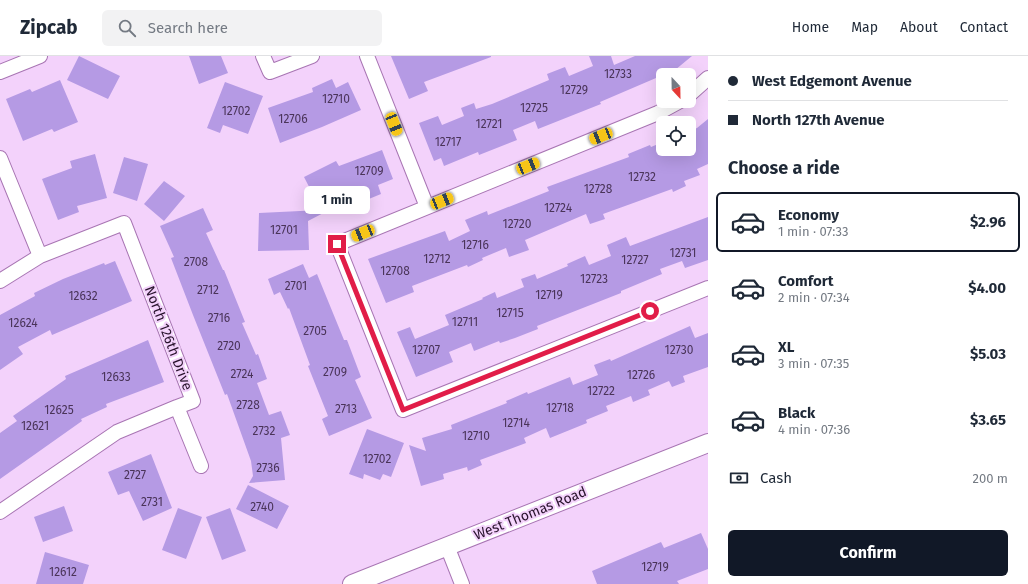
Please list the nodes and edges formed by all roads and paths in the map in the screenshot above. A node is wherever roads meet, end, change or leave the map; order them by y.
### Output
1 (40, 56) edge
2 (264, 56) edge
3 (312, 56) edge
4 (367, 56) edge
5 (0, 72) edge
6 (708, 78) edge
7 (696, 89) edge
8 (667, 108) edge
9 (0, 158) edge
10 (427, 207) junction
11 (40, 256) junction
12 (0, 281) edge
13 (708, 288) edge
14 (177, 407) junction
15 (708, 443) edge
16 (201, 466) dead end
17 (0, 512) edge
18 (447, 546) junction
19 (352, 584) edge
20 (462, 584) edge

1 - 5 street
2 - 3 street
4 - 10 street
6 - 7 street
8 - 10 street
9 - 11 street
10 - 13 street
11 - 12 street
11 - 14 street, North 126th Drive
14 - 16 street, North 126th Drive
14 - 17 street
15 - 18 street, West Thomas Road
18 - 19 street, West Thomas Road
18 - 20 street

